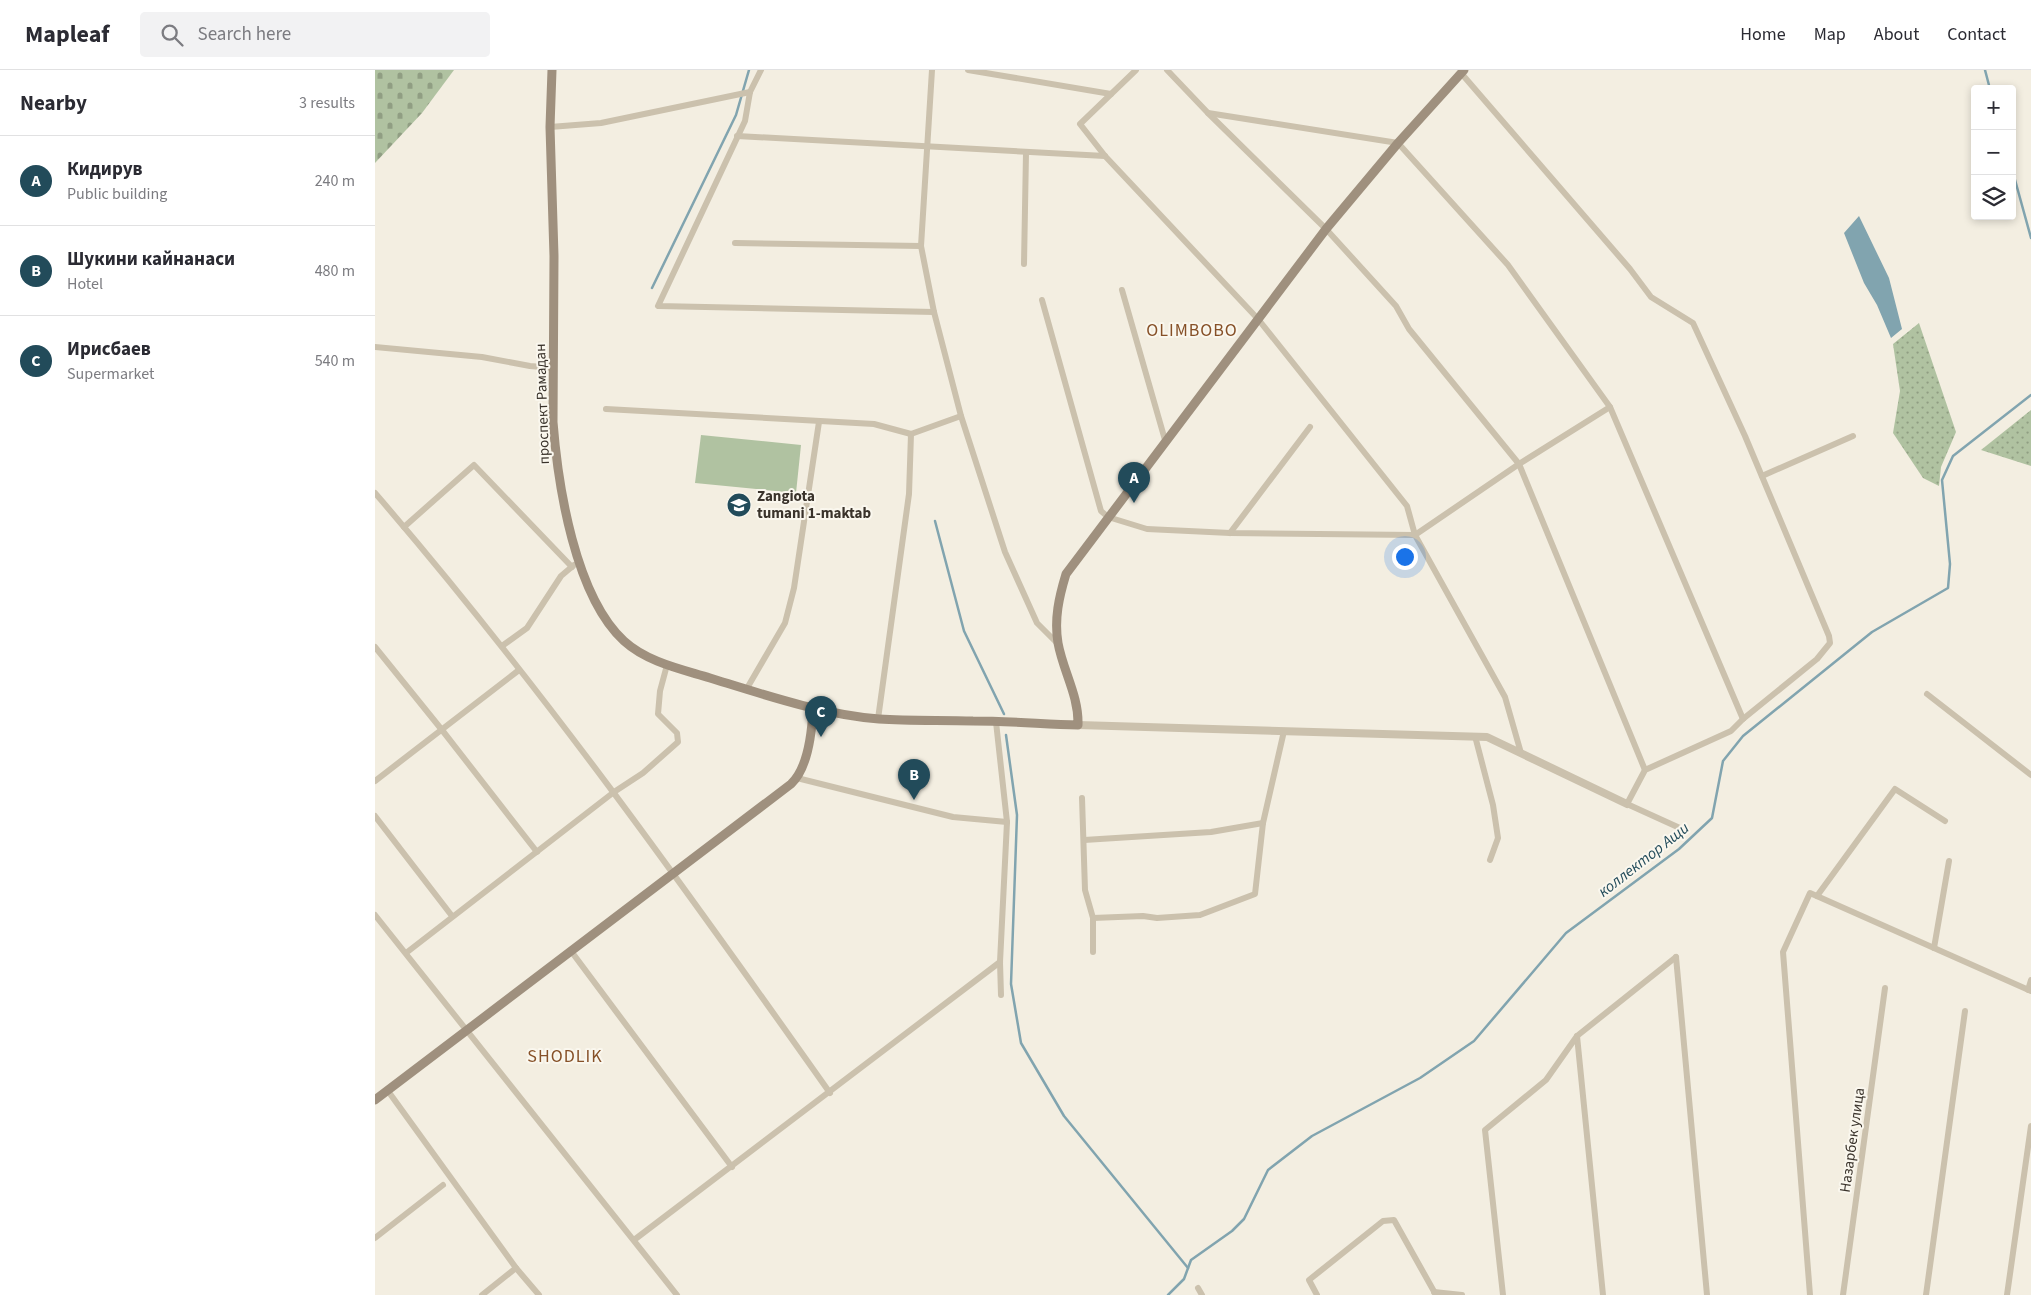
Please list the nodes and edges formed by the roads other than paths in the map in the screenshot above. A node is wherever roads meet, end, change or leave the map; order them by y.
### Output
1 (552, 70) edge
2 (761, 70) edge
3 (932, 70) edge
4 (968, 70) edge
5 (1136, 70) edge
6 (1167, 70) edge
7 (1463, 71) edge
8 (747, 93) junction
9 (1111, 94) junction
10 (1208, 113) junction
11 (550, 127) junction
12 (737, 136) junction
13 (1398, 143) junction
14 (926, 145) junction
15 (1026, 153) junction
16 (1105, 156) junction
17 (1326, 229) junction
18 (735, 243) dead end
19 (921, 246) junction
20 (1024, 264) dead end
21 (1122, 290) dead end
22 (1042, 300) dead end
23 (934, 312) junction
24 (1258, 319) junction
25 (375, 347) edge
26 (554, 368) junction
27 (1610, 407) junction
28 (606, 409) dead end
29 (961, 416) junction
30 (819, 422) junction
31 (1310, 427) dead end
32 (911, 434) junction
33 (1853, 436) dead end
34 (1165, 440) junction
35 (1519, 464) junction
36 (1762, 476) junction
37 (375, 493) edge
38 (1108, 517) junction
39 (404, 526) junction
40 (1230, 533) junction
41 (1415, 535) junction
42 (579, 561) junction
43 (572, 567) junction
44 (1058, 644) junction
45 (502, 646) junction
46 (375, 647) edge
47 (667, 665) junction
48 (519, 670) junction
49 (746, 690) junction
50 (1927, 694) dead end
51 (813, 708) junction
52 (877, 718) junction
53 (1743, 719) junction
54 (996, 722) junction
55 (1079, 725) junction
56 (442, 730) junction
57 (1284, 731) junction
58 (1475, 736) junction
59 (1521, 753) junction
60 (1645, 770) junction
61 (2031, 775) edge
62 (797, 778) junction
63 (375, 781) edge
64 (614, 792) junction
65 (1082, 798) dead end
66 (1627, 804) junction
67 (375, 816) edge
68 (1007, 822) junction
69 (1945, 822) dead end
70 (1263, 823) junction
71 (1682, 829) dead end
72 (1084, 840) junction
73 (537, 852) junction
74 (1491, 860) dead end
75 (1949, 861) dead end
76 (674, 873) junction
77 (1817, 896) junction
78 (375, 914) edge
79 (452, 916) junction
80 (1093, 918) junction
81 (1934, 948) junction
82 (571, 951) junction
83 (1093, 952) dead end
84 (406, 953) junction
85 (1000, 962) junction
86 (2031, 980) edge
87 (1885, 988) dead end
88 (2030, 991) edge
89 (1001, 995) dead end
90 (1965, 1011) dead end
91 (467, 1030) junction
92 (1577, 1036) junction
93 (388, 1091) junction
94 (829, 1093) junction
95 (375, 1100) edge
96 (2031, 1126) edge
97 (732, 1167) junction
98 (443, 1184) dead end
99 (375, 1238) edge
100 (634, 1240) junction
101 (516, 1268) junction
102 (1198, 1288) dead end
103 (1435, 1294) edge
104 (482, 1295) edge
105 (539, 1295) edge
106 (677, 1295) edge
107 (1202, 1295) edge
108 (1317, 1295) edge
109 (1463, 1295) edge
110 (1503, 1295) edge
111 (1603, 1295) edge
112 (1707, 1295) edge
113 (1810, 1295) edge
114 (1843, 1295) edge
115 (1926, 1295) edge
116 (2007, 1295) edge

1 - 11 main road, проспект Рамадан
2 - 8 street
3 - 14 street
4 - 9 street
5 - 9 street
6 - 10 street
7 - 13 main road
7 - 36 street
8 - 11 street
8 - 12 street
9 - 16 street
10 - 13 street
10 - 17 street
11 - 26 main road, проспект Рамадан
12 - 14 street
12 - 23 street
13 - 17 main road
13 - 27 street
14 - 15 street
14 - 19 street
15 - 16 street
15 - 20 street
16 - 24 street
17 - 24 main road
17 - 35 street
18 - 19 street
19 - 23 street
21 - 34 street
22 - 38 street
23 - 29 street
24 - 34 main road
24 - 41 street
25 - 26 street
26 - 42 main road, проспект Рамадан
27 - 35 street
27 - 53 street
28 - 30 street
29 - 32 street
29 - 44 street
30 - 32 street
30 - 49 street
31 - 40 street
32 - 52 street
33 - 36 street
34 - 38 main road
35 - 41 street
35 - 60 street
36 - 53 street
37 - 39 street
38 - 40 street
38 - 44 main road
39 - 43 street
39 - 45 street
40 - 41 street
41 - 59 street
42 - 43 street
42 - 47 main road, проспект Рамадан
43 - 45 street
44 - 55 main road
45 - 48 street
46 - 56 street
47 - 49 main road, проспект Рамадан
47 - 64 street
48 - 56 street
48 - 64 street
49 - 51 main road, проспект Рамадан
50 - 61 street
51 - 52 main road, проспект Рамадан
51 - 62 main road
52 - 54 main road, проспект Рамадан
53 - 60 street
54 - 55 main road, проспект Рамадан
54 - 68 street
55 - 57 street
56 - 63 street
56 - 73 street
57 - 58 street
57 - 70 street
58 - 59 street
58 - 74 street
59 - 66 street
60 - 66 street
62 - 68 street
62 - 76 main road
64 - 73 street
64 - 76 street
65 - 72 street
66 - 71 street
67 - 79 street
68 - 85 street
69 - 77 street
70 - 72 street
70 - 80 street
72 - 80 street
73 - 79 street
75 - 81 street
76 - 82 main road
76 - 94 street
77 - 81 street
77 - 113 street
78 - 84 street
79 - 84 street
80 - 83 street
81 - 88 street
82 - 91 main road
82 - 97 street
84 - 91 street
85 - 89 street
85 - 94 street
86 - 88 street
87 - 114 street, Назарбек улица
90 - 115 street
91 - 93 main road
91 - 100 street
92 - 110 street
92 - 111 street
92 - 112 street
93 - 95 main road
93 - 101 street
94 - 97 street
96 - 116 street
97 - 100 street
98 - 99 street
100 - 106 street
101 - 104 street
101 - 105 street
102 - 107 street
103 - 108 street
103 - 109 street

